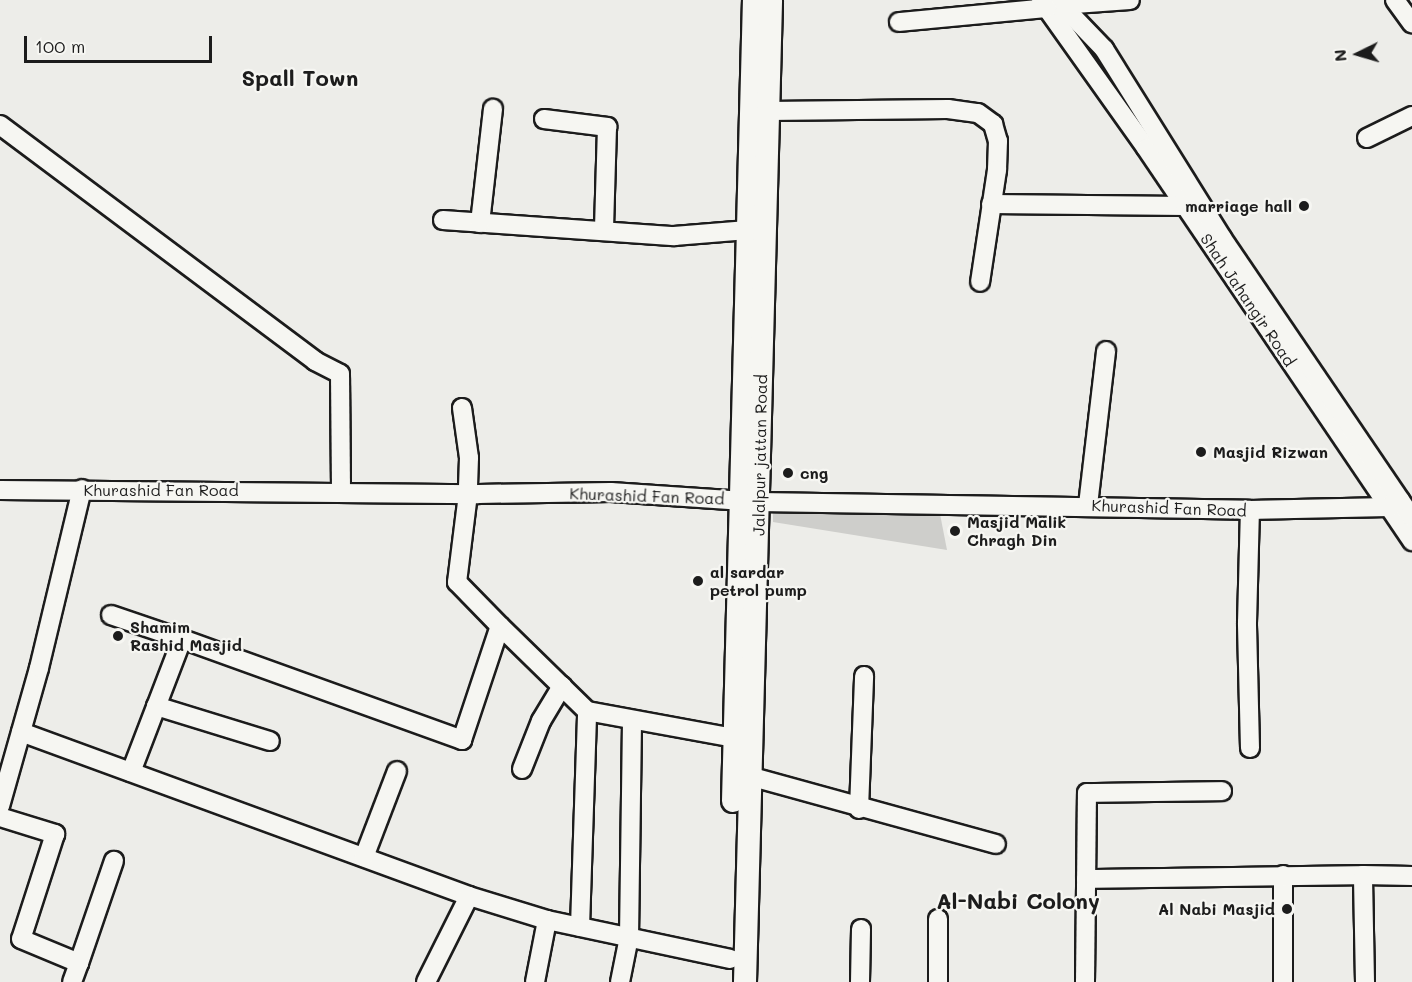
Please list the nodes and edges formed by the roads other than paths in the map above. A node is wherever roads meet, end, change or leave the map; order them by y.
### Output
1 (1130, 0) edge
2 (1395, 0) edge
3 (1051, 3) edge
4 (762, 9) edge
5 (899, 22) dead end
6 (1412, 23) edge
7 (493, 109) dead end
8 (768, 111) junction
9 (1412, 116) edge
10 (544, 119) dead end
11 (0, 125) edge
12 (1367, 138) dead end
13 (1190, 202) junction
14 (991, 204) junction
15 (443, 220) dead end
16 (480, 223) junction
17 (604, 229) junction
18 (748, 230) junction
19 (980, 282) dead end
20 (1106, 351) dead end
21 (462, 408) dead end
22 (82, 489) junction
23 (0, 490) edge
24 (341, 492) junction
25 (468, 494) junction
26 (750, 501) junction
27 (1394, 503) junction
28 (1088, 505) junction
29 (1250, 510) junction
30 (1412, 518) edge
31 (1412, 541) edge
32 (111, 615) dead end
33 (746, 618) junction
34 (500, 626) junction
35 (182, 639) junction
36 (864, 676) dead end
37 (562, 686) junction
38 (156, 706) junction
39 (587, 711) junction
40 (632, 720) junction
41 (21, 732) junction
42 (734, 738) junction
43 (270, 741) dead end
44 (1250, 748) dead end
45 (522, 769) dead end
46 (397, 771) dead end
47 (131, 772) junction
48 (749, 776) junction
49 (1222, 791) dead end
50 (0, 806) edge
51 (859, 809) junction
52 (0, 817) edge
53 (996, 844) dead end
54 (364, 857) junction
55 (114, 861) dead end
56 (1283, 874) junction
57 (1363, 875) junction
58 (1412, 876) edge
59 (1086, 879) junction
60 (469, 896) junction
61 (938, 919) dead end
62 (547, 920) junction
63 (580, 927) junction
64 (861, 929) dead end
65 (629, 937) junction
66 (79, 963) junction
67 (734, 977) edge
68 (72, 982) edge
69 (426, 982) edge
70 (535, 982) edge
71 (620, 982) edge
72 (860, 982) edge
73 (938, 982) edge
74 (1085, 982) edge
75 (1283, 982) edge
76 (1365, 982) edge

1 - 3 street
2 - 6 street
3 - 5 street
3 - 13 street
4 - 8 main road, Jalalpur jattan Road
4 - 18 main road, Jalalpur jattan Road
7 - 16 street
8 - 14 street
8 - 26 main road, Jalalpur jattan Road
9 - 12 street
10 - 17 street
11 - 24 street
13 - 14 street
13 - 27 street
14 - 19 street
15 - 16 street
16 - 17 street
17 - 18 street
18 - 26 main road, Jalalpur jattan Road
20 - 28 street
21 - 25 street
22 - 23 street, Khurashid Fan Road
22 - 24 street, Khurashid Fan Road
22 - 41 street
24 - 25 street, Khurashid Fan Road
25 - 26 street, Khurashid Fan Road
25 - 34 street
26 - 28 street, Khurashid Fan Road
26 - 33 main road, Jalalpur jattan Road
27 - 29 street, Khurashid Fan Road
27 - 30 street
27 - 31 street
28 - 29 street, Khurashid Fan Road
29 - 44 street
32 - 35 street
33 - 42 main road, Jalalpur jattan Road
33 - 48 main road, Jalalpur jattan Road
34 - 35 street
34 - 37 street
35 - 38 street
36 - 51 street
37 - 39 street
37 - 45 street
38 - 43 street
38 - 47 street
39 - 40 street
39 - 63 street
40 - 42 street
40 - 65 street
41 - 47 street
41 - 50 street
42 - 67 main road, Jalalpur jattan Road
46 - 54 street
47 - 54 street
48 - 51 street
48 - 67 main road, Jalalpur jattan Road
49 - 59 street
51 - 53 street
52 - 66 street
54 - 60 street
55 - 66 street
56 - 57 street
56 - 59 street
56 - 75 street
57 - 58 street
57 - 76 street
59 - 74 street
60 - 62 street
60 - 69 street
61 - 73 street
62 - 63 street
62 - 70 street
63 - 65 street
64 - 72 street
65 - 67 street
65 - 71 street
66 - 68 street

